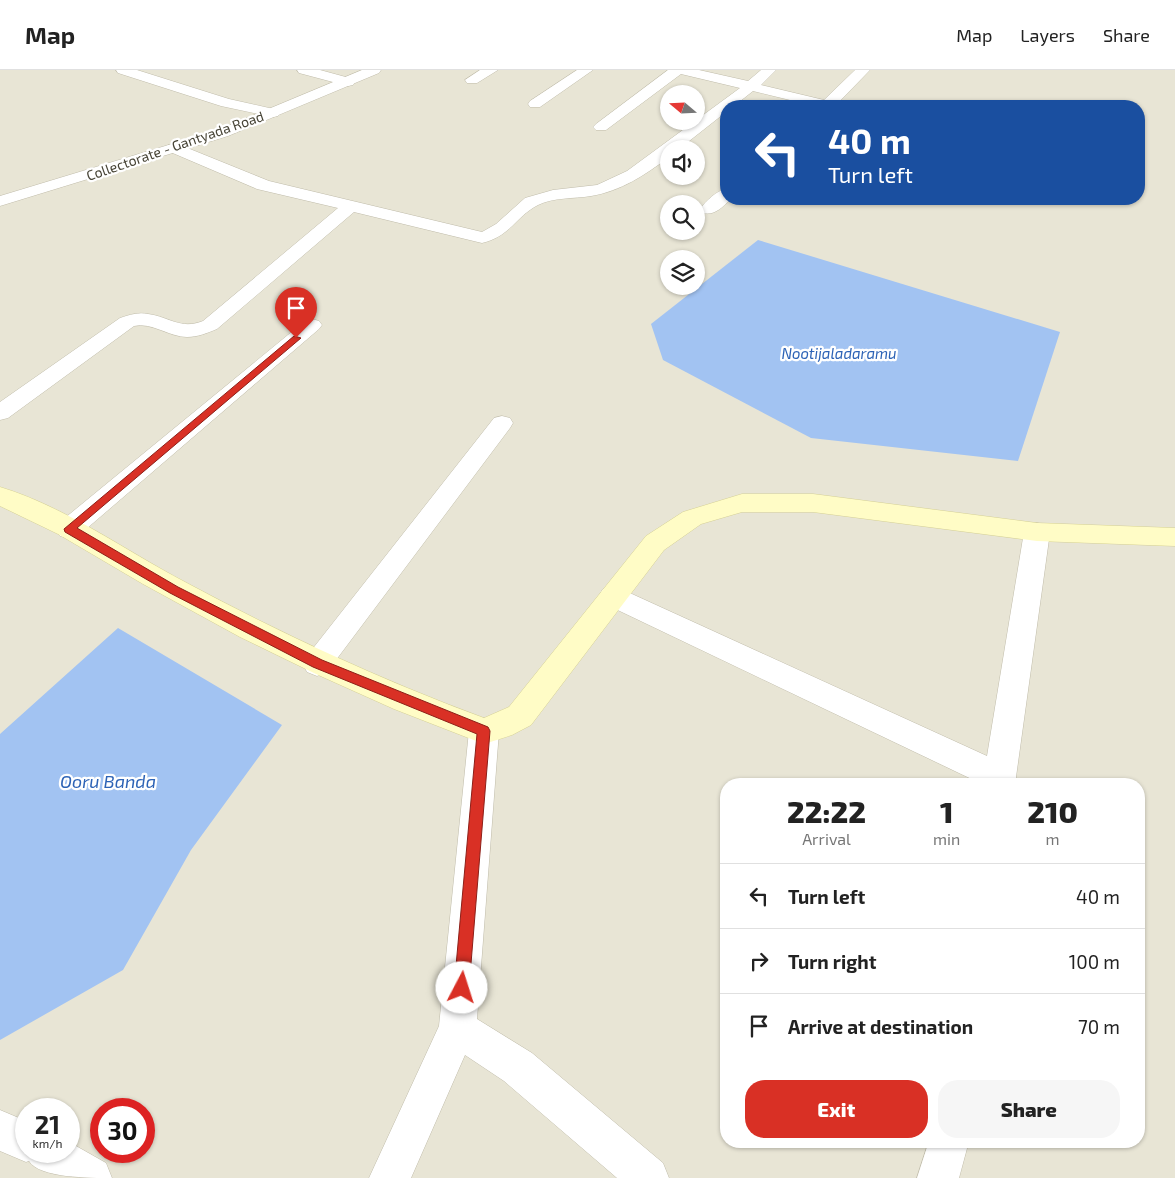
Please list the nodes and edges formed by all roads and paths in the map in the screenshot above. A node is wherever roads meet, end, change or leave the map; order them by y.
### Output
1 (122, 70) edge
2 (304, 70) edge
3 (374, 70) edge
4 (491, 70) edge
5 (586, 70) edge
6 (677, 70) edge
7 (682, 70) edge
8 (769, 70) edge
9 (863, 70) edge
10 (472, 80) dead end
11 (348, 82) junction
12 (750, 87) junction
13 (733, 100) edge
14 (806, 100) edge
15 (832, 100) edge
16 (535, 104) dead end
17 (720, 110) edge
18 (273, 113) junction
19 (600, 128) dead end
20 (681, 140) edge
21 (174, 148) junction
22 (660, 156) edge
23 (720, 199) edge
24 (0, 201) edge
25 (350, 207) junction
26 (709, 209) dead end
27 (312, 325) dead end
28 (0, 414) edge
29 (502, 423) dead end
30 (0, 496) edge
31 (69, 529) junction
32 (1037, 532) junction
33 (1175, 536) edge
34 (612, 596) junction
35 (318, 664) junction
36 (484, 731) junction
37 (997, 778) edge
38 (1001, 778) edge
39 (458, 1028) junction
40 (0, 1130) edge
41 (15, 1137) edge
42 (947, 1148) edge
43 (65, 1163) edge
44 (91, 1178) edge
45 (390, 1178) edge
46 (648, 1178) edge
47 (938, 1178) edge

1 - 18 street
2 - 11 street
3 - 11 street, Collectorate - Gantyada Road
4 - 10 street
5 - 16 street
6 - 19 street
7 - 12 street
8 - 12 street
9 - 15 street
11 - 18 street, Collectorate - Gantyada Road
12 - 13 street
12 - 14 street
17 - 20 street
18 - 21 street, Collectorate - Gantyada Road
21 - 24 street, Collectorate - Gantyada Road
21 - 25 street
22 - 25 street
23 - 26 street
25 - 28 street
27 - 31 street
29 - 35 street
30 - 31 main road
31 - 35 main road
32 - 33 main road
32 - 34 main road
32 - 38 street
34 - 36 main road
34 - 37 street
35 - 36 main road
36 - 39 street
39 - 45 street
39 - 46 street
40 - 41 street
42 - 47 street
43 - 44 street

